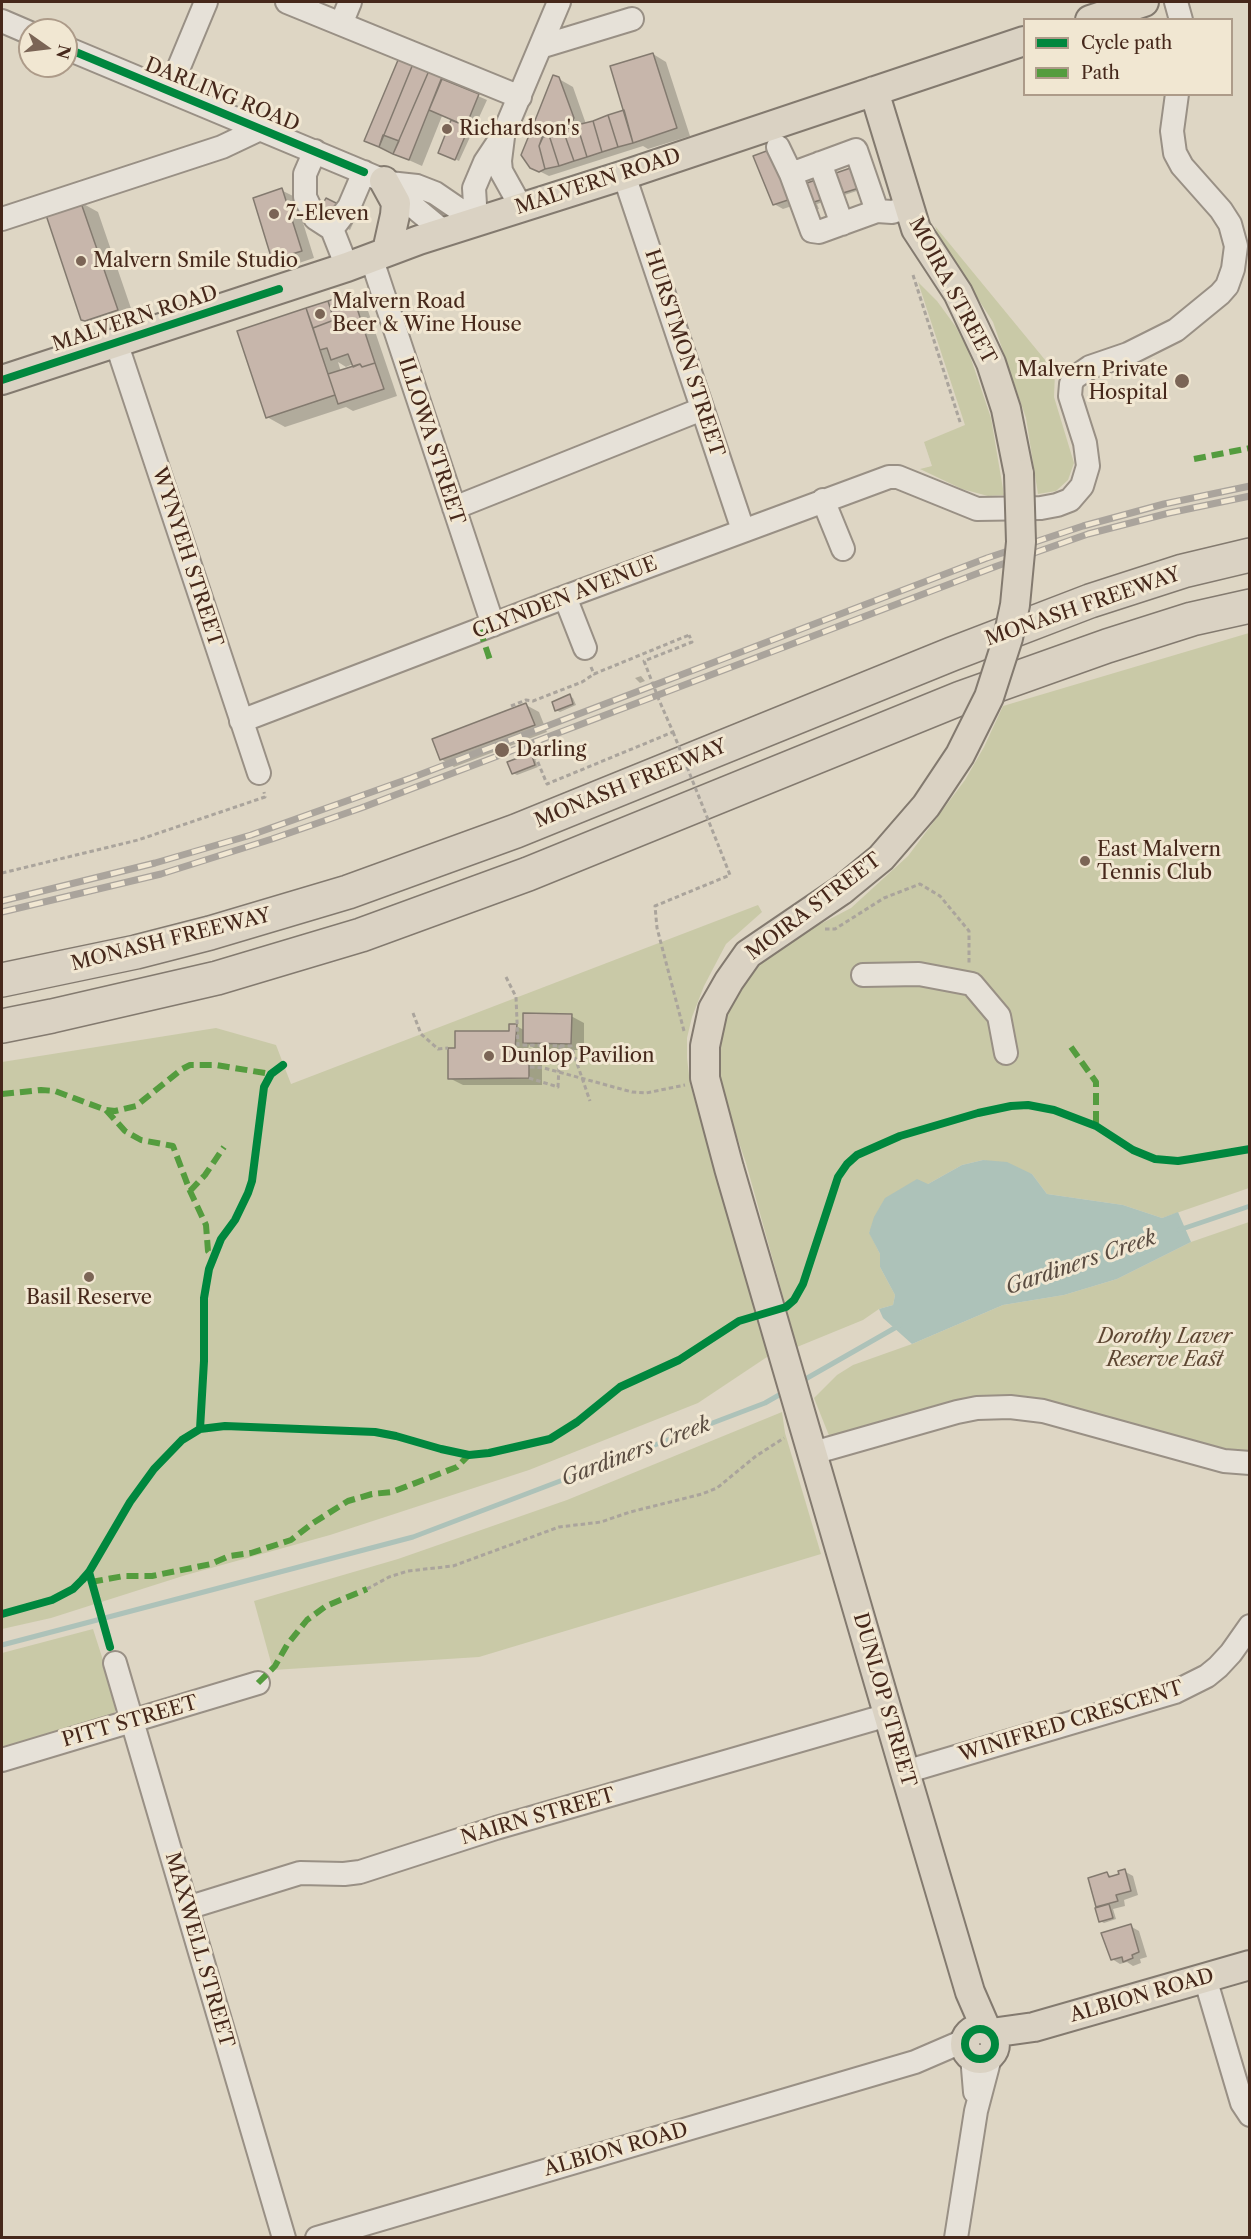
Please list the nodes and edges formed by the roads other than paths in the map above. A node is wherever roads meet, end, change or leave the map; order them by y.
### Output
1 (206, 2) edge
2 (287, 2) edge
3 (350, 2) edge
4 (559, 2) edge
5 (1144, 2) edge
6 (1176, 2) edge
7 (1096, 18) edge
8 (1180, 18) edge
9 (632, 19) dead end
10 (2, 21) edge
11 (341, 24) junction
12 (18, 28) edge
13 (1023, 41) edge
14 (540, 47) junction
15 (78, 53) edge
16 (169, 91) junction
17 (874, 91) junction
18 (1177, 96) edge
19 (520, 97) junction
20 (260, 129) junction
21 (503, 135) junction
22 (778, 147) dead end
23 (315, 151) junction
24 (832, 159) junction
25 (791, 174) junction
26 (624, 176) junction
27 (379, 179) junction
28 (521, 207) junction
29 (909, 207) junction
30 (859, 218) junction
31 (2, 219) edge
32 (476, 221) junction
33 (332, 229) junction
34 (444, 232) junction
35 (1242, 241) edge
36 (368, 258) junction
37 (1241, 267) edge
38 (116, 342) junction
39 (2, 380) edge
40 (702, 409) junction
41 (823, 500) junction
42 (454, 508) junction
43 (743, 530) junction
44 (843, 549) dead end
45 (1250, 555) edge
46 (565, 597) junction
47 (1250, 606) edge
48 (493, 625) junction
49 (585, 648) dead end
50 (241, 721) junction
51 (259, 773) road end
52 (863, 975) dead end
53 (2, 980) edge
54 (2, 1026) edge
55 (1006, 1053) dead end
56 (800, 1407) joint
57 (813, 1454) junction
58 (1250, 1464) edge
59 (1250, 1626) edge
60 (115, 1662) dead end
61 (258, 1683) dead end
62 (888, 1715) junction
63 (133, 1720) junction
64 (2, 1760) edge
65 (905, 1772) junction
66 (187, 1908) junction
67 (1250, 1965) edge
68 (1205, 1978) junction
69 (980, 2043) junction
70 (1250, 2115) edge
71 (342, 2234) edge
72 (284, 2238) edge
73 (317, 2238) edge
74 (956, 2238) edge

1 - 16 street
2 - 11 street
3 - 11 street
4 - 14 street
5 - 7 main road
6 - 8 street
9 - 14 street
10 - 12 street
11 - 19 street
13 - 17 main road, MALVERN ROAD
14 - 19 street
15 - 16 street, DARLING ROAD
16 - 20 street, DARLING ROAD
17 - 26 main road, MALVERN ROAD
17 - 29 main road, MOIRA STREET
18 - 35 street
19 - 21 street
20 - 23 street, DARLING ROAD
20 - 31 street
21 - 28 street
21 - 32 street
22 - 25 street
23 - 27 street, DARLING ROAD
23 - 33 street
24 - 25 street
24 - 30 street
24 - 30 street
25 - 30 street
26 - 28 main road, MALVERN ROAD
26 - 40 street, HURSTMON STREET
27 - 32 street, DARLING ROAD
27 - 33 street
27 - 34 street, DARLING ROAD
27 - 36 main road
28 - 32 main road, MALVERN ROAD
29 - 30 street
29 - 56 main road, MOIRA STREET, bridge
32 - 34 main road, MALVERN ROAD
33 - 36 street, ILLOWA STREET
34 - 36 main road, MALVERN ROAD
35 - 37 street
36 - 38 main road, MALVERN ROAD
36 - 42 street, ILLOWA STREET
37 - 41 street, CLYNDEN AVENUE
38 - 39 main road, MALVERN ROAD
38 - 50 street, WYNYEH STREET
40 - 42 street
40 - 43 street, HURSTMON STREET
41 - 43 street, CLYNDEN AVENUE
41 - 44 street
42 - 48 street, ILLOWA STREET
43 - 46 street, CLYNDEN AVENUE
45 - 53 highway, MONASH FREEWAY
46 - 48 street, CLYNDEN AVENUE
46 - 49 street
47 - 54 highway
48 - 50 street, CLYNDEN AVENUE
50 - 51 street, WYNYEH STREET
52 - 55 street
56 - 57 main road, DUNLOP STREET
57 - 58 street
57 - 62 main road, DUNLOP STREET
59 - 65 street, WINIFRED CRESCENT
60 - 63 street, MAXWELL STREET
61 - 63 street, PITT STREET
62 - 65 main road, DUNLOP STREET
62 - 66 street, NAIRN STREET
63 - 64 street, PITT STREET
63 - 66 street, MAXWELL STREET
65 - 69 main road, DUNLOP STREET
66 - 72 street, MAXWELL STREET
67 - 68 main road, ALBION ROAD
68 - 69 main road, ALBION ROAD
68 - 70 street
69 - 71 street, ALBION ROAD
69 - 74 street
71 - 73 street, ALBION ROAD

